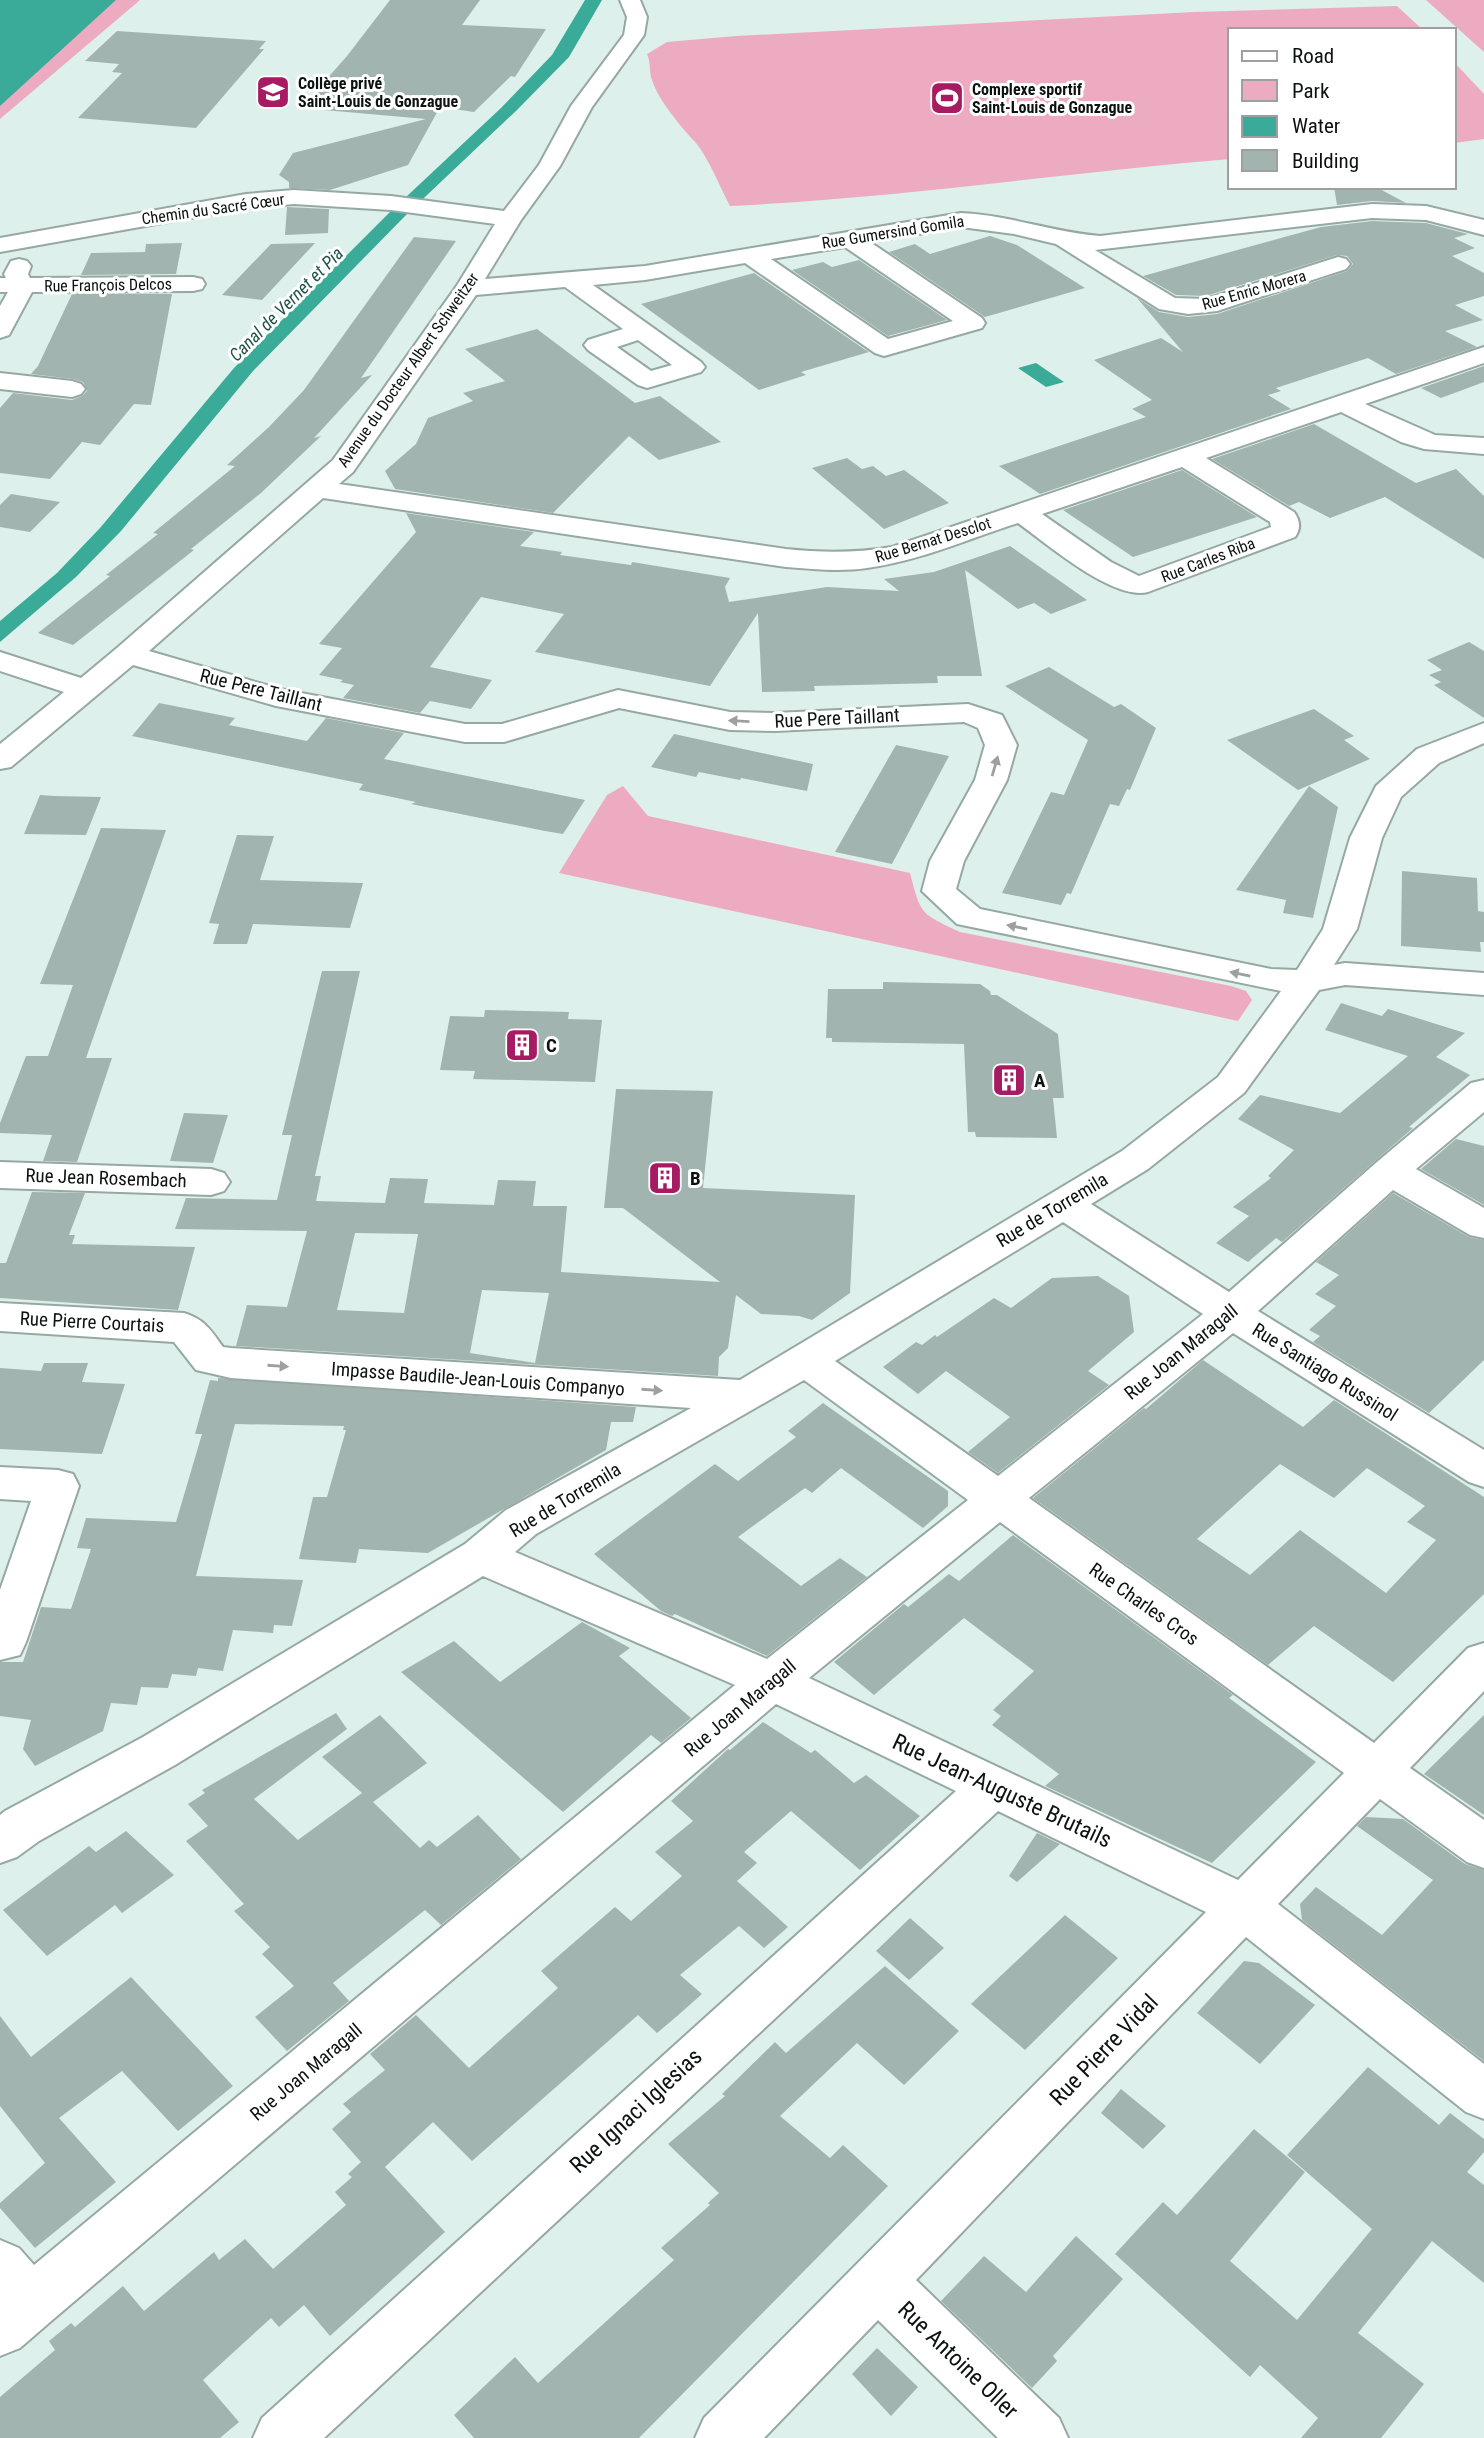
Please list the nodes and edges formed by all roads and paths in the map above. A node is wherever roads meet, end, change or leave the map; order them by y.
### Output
1 (629, 0) edge
2 (510, 219) junction
3 (1480, 223) edge
4 (848, 238) junction
5 (1060, 239) junction
6 (27, 240) junction
7 (0, 245) edge
8 (750, 255) junction
9 (483, 263) junction
10 (1338, 264) dead end
11 (561, 280) junction
12 (192, 284) dead end
13 (11, 285) edge
14 (468, 288) junction
15 (0, 330) edge
16 (642, 331) dead end
17 (1484, 355) edge
18 (0, 381) edge
19 (72, 389) dead end
20 (1344, 404) junction
21 (1484, 446) edge
22 (1185, 457) junction
23 (318, 489) junction
24 (1022, 513) junction
25 (128, 654) junction
26 (0, 662) edge
27 (85, 689) junction
28 (1484, 732) edge
29 (0, 760) edge
30 (1307, 981) junction
31 (1484, 984) edge
32 (1484, 1093) edge
33 (1390, 1171) junction
34 (0, 1175) edge
35 (211, 1182) dead end
36 (1062, 1203) junction
37 (1484, 1225) edge
38 (1231, 1313) junction
39 (0, 1317) edge
40 (210, 1359) joint
41 (806, 1361) junction
42 (746, 1396) junction
43 (1484, 1471) edge
44 (0, 1483) edge
45 (997, 1499) junction
46 (480, 1556) junction
47 (0, 1642) edge
48 (1484, 1661) edge
49 (772, 1681) junction
50 (1378, 1771) junction
51 (992, 1787) junction
52 (7, 1833) edge
53 (1484, 1847) edge
54 (1243, 1906) junction
55 (1484, 2095) edge
56 (877, 2281) junction
57 (10, 2299) edge
58 (282, 2438) edge
59 (723, 2438) edge
60 (1039, 2438) edge

1 - 2 street, Avenue du Docteur Albert Schweitzer
2 - 6 street, Chemin du Sacré Cœur
2 - 9 street, Avenue du Docteur Albert Schweitzer
3 - 5 street, Rue Gumersind Gomila
4 - 5 street, Rue Gumersind Gomila
4 - 8 street, Rue Gumersind Gomila
4 - 8 street
5 - 10 street, Rue Enric Morera
6 - 7 street, Chemin du Sacré Cœur
6 - 13 street, Rue François Delcos
8 - 11 street, Rue Gumersind Gomila
9 - 11 street, Rue Gumersind Gomila
9 - 14 street, Avenue du Docteur Albert Schweitzer
11 - 14 street, Rue Gumersind Gomila
11 - 16 street
12 - 13 street, Rue François Delcos
13 - 15 street, Rue François Delcos
14 - 23 street, Avenue du Docteur Albert Schweitzer
17 - 20 street, Rue Bernat Desclot
18 - 19 street
20 - 21 street
20 - 22 street, Rue Bernat Desclot
22 - 24 street, Rue Bernat Desclot
22 - 24 street, Rue Carles Riba
23 - 24 street, Rue Bernat Desclot
23 - 25 street, Avenue du Docteur Albert Schweitzer
25 - 27 street, Avenue du Docteur Albert Schweitzer
30 -> 25 street, Rue Pere Taillant
26 - 27 street
27 - 29 street, Avenue du Docteur Albert Schweitzer
28 - 30 street, Rue de Torremila
30 - 31 street
30 - 36 street, Rue de Torremila
32 - 33 street, Rue Joan Maragall
33 - 37 street
33 - 38 street, Rue Joan Maragall
34 - 35 street, Rue Jean Rosembach
36 - 38 street, Rue Santiago Russinol
36 - 41 street, Rue de Torremila
38 - 43 street, Rue Santiago Russinol
38 - 45 street, Rue Joan Maragall
39 - 40 street, Rue Pierre Courtais
40 -> 42 street, Impasse Baudile-Jean-Louis Companyo
41 - 42 street, Rue de Torremila
41 - 45 street, Rue Charles Cros
42 - 46 street, Rue de Torremila
44 - 47 street
45 - 49 street, Rue Joan Maragall
45 - 50 street, Rue Charles Cros
46 - 49 street, Rue Jean-Auguste Brutails
46 - 52 street, Rue de Torremila
48 - 50 street, Rue Pierre Vidal
49 - 51 street, Rue Jean-Auguste Brutails
49 - 57 street, Rue Joan Maragall
50 - 53 street, Rue Charles Cros
50 - 54 street, Rue Pierre Vidal
51 - 54 street, Rue Jean-Auguste Brutails
51 - 58 street, Rue Ignaci Iglesias
54 - 55 street, Rue Jean-Auguste Brutails
54 - 56 street, Rue Pierre Vidal
56 - 59 street, Rue Pierre Vidal
56 - 60 street, Rue Antoine Oller

